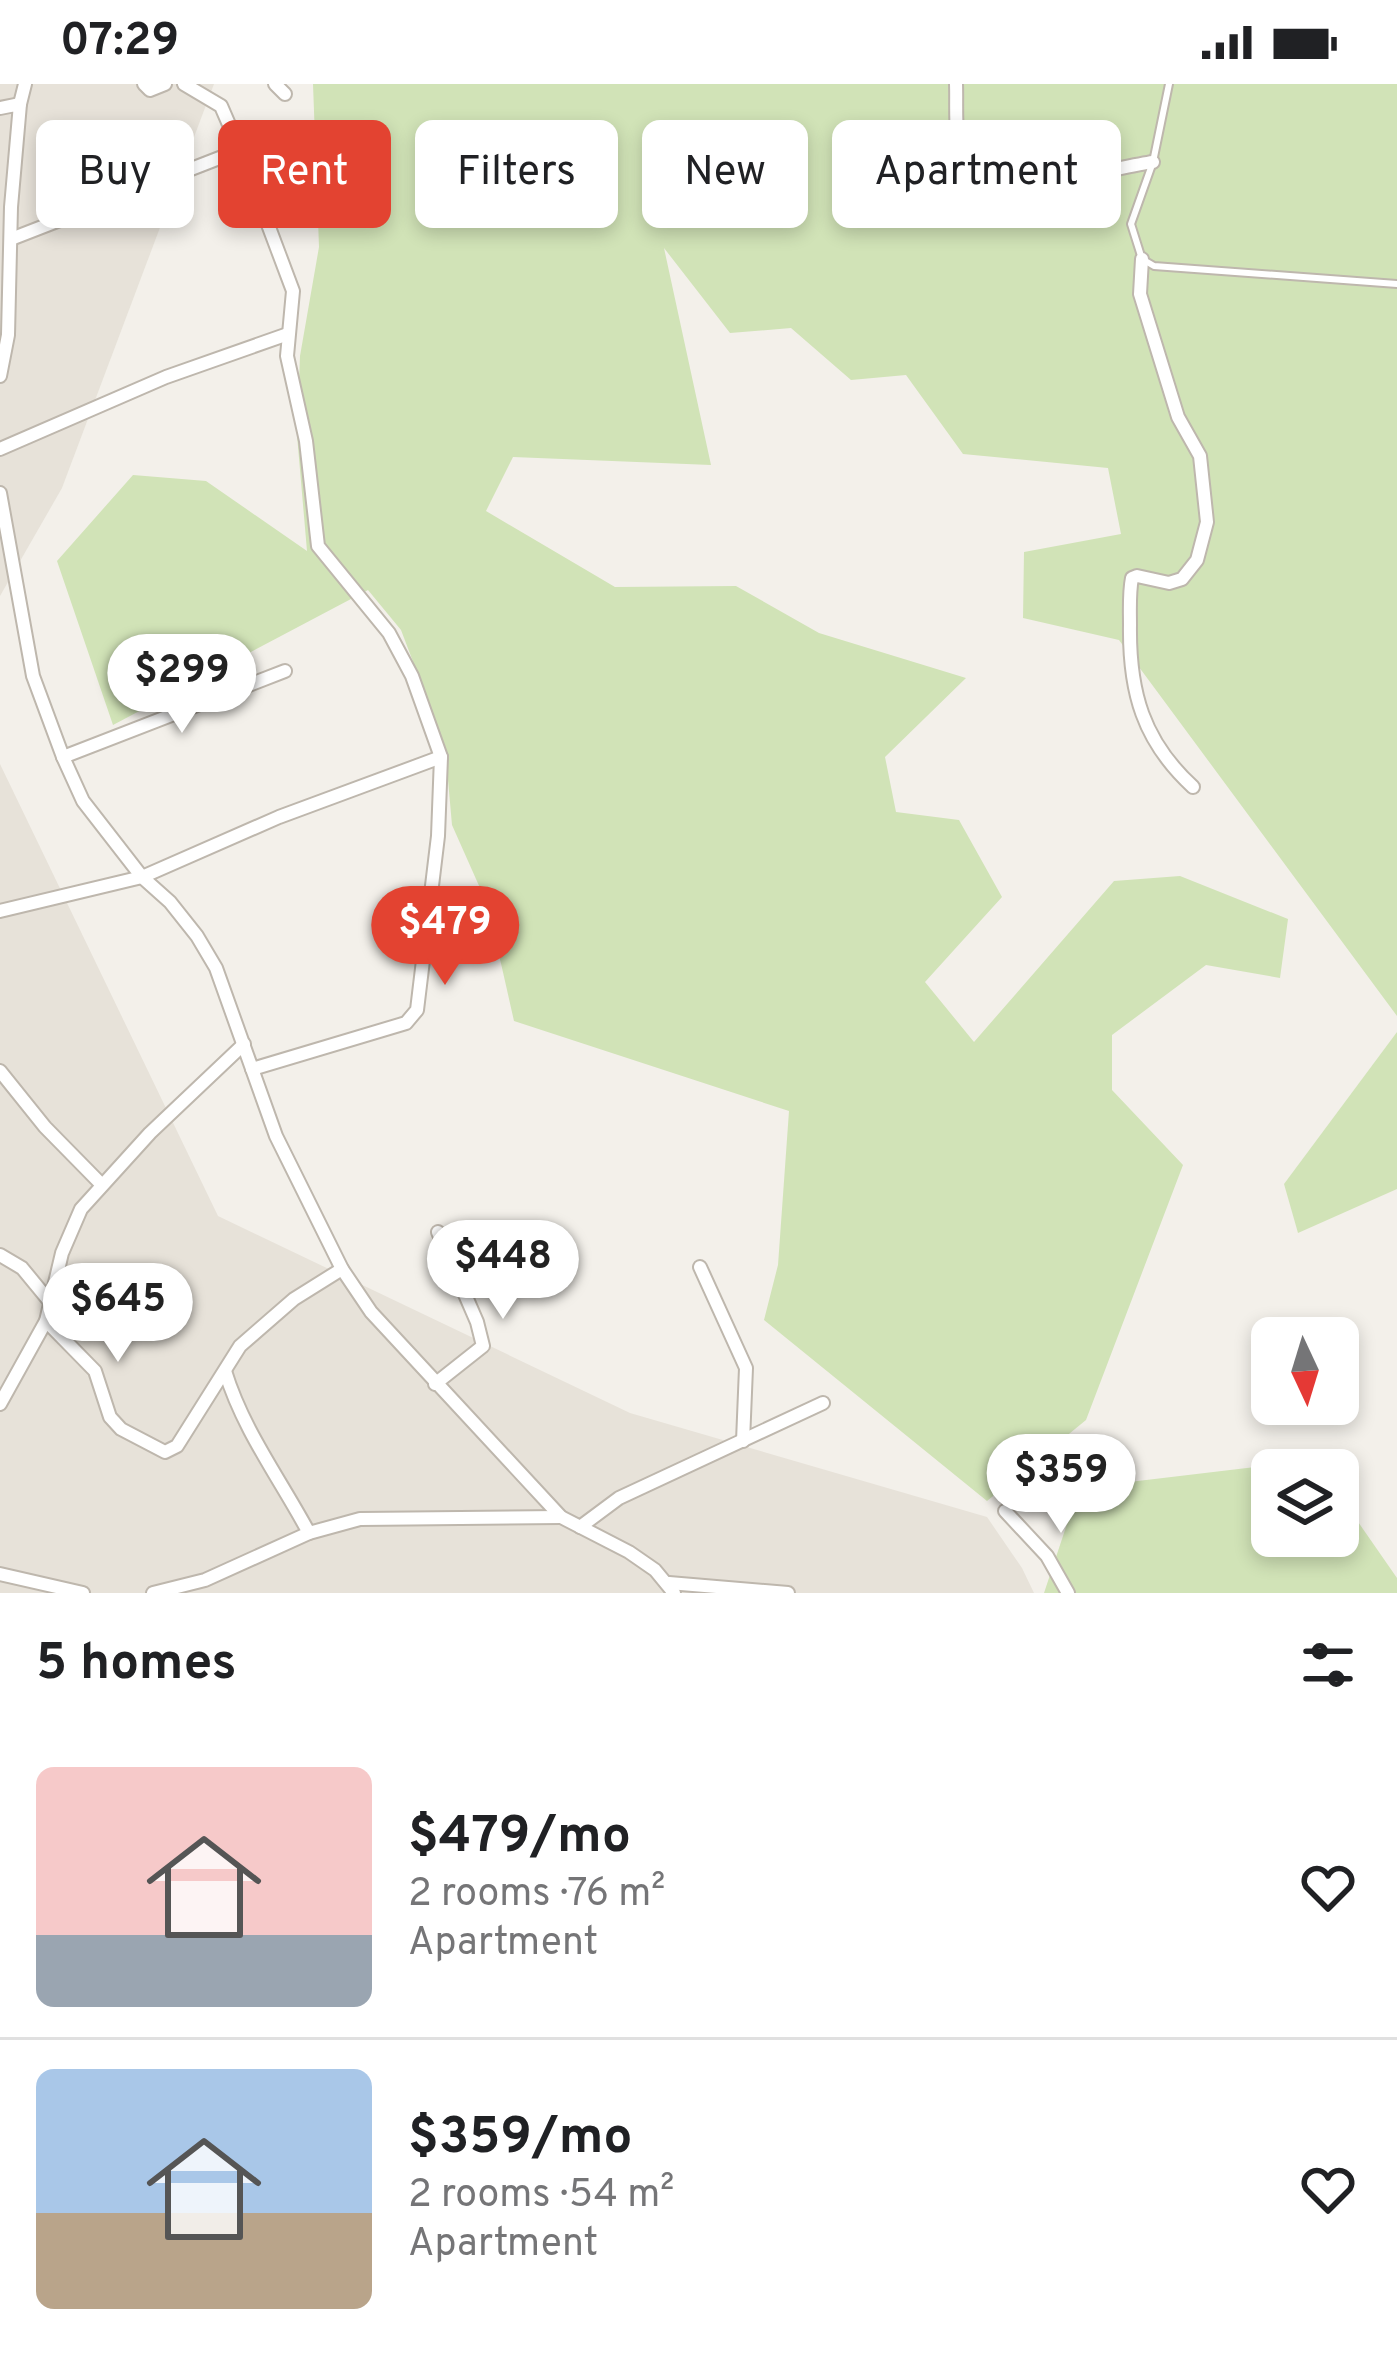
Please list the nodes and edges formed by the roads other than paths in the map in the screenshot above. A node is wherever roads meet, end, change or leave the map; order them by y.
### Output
1 (25, 84) edge
2 (143, 84) edge
3 (165, 84) edge
4 (184, 84) edge
5 (956, 84) edge
6 (1169, 84) edge
7 (20, 104) junction
8 (0, 108) edge
9 (227, 120) edge
10 (218, 159) edge
11 (1153, 162) junction
12 (269, 228) edge
13 (11, 239) junction
14 (1142, 259) junction
15 (1397, 284) edge
16 (288, 334) junction
17 (0, 376) edge
18 (0, 449) edge
19 (0, 493) edge
20 (285, 670) dead end
21 (63, 757) junction
22 (441, 757) junction
23 (1193, 787) dead end
24 (142, 877) junction
25 (2, 908) edge
26 (244, 1045) junction
27 (252, 1070) junction
28 (0, 1071) edge
29 (101, 1184) junction
30 (438, 1232) dead end
31 (0, 1255) edge
32 (700, 1267) dead end
33 (342, 1269) junction
34 (50, 1302) junction
35 (46, 1322) junction
36 (225, 1372) junction
37 (435, 1384) junction
38 (0, 1403) edge
39 (823, 1403) dead end
40 (743, 1441) junction
41 (1005, 1511) dead end
42 (561, 1517) junction
43 (580, 1527) junction
44 (309, 1533) junction
45 (0, 1574) edge
46 (205, 1580) junction
47 (671, 1588) edge
48 (83, 1593) edge
49 (153, 1593) edge
50 (196, 1593) edge
51 (788, 1593) edge
52 (1068, 1593) edge

1 - 7 street
2 - 3 street
4 - 9 street
5 - 11 street
6 - 11 lane
7 - 8 street
7 - 13 street
10 - 13 street
11 - 14 lane
12 - 16 street
13 - 17 street
14 - 15 lane
14 - 23 street
16 - 18 street
16 - 22 street
19 - 21 street
20 - 21 street
21 - 24 street
22 - 24 street
22 - 27 street
24 - 25 street
24 - 26 street
26 - 27 street
26 - 29 street
27 - 33 street
28 - 29 street
29 - 34 street
30 - 37 street
31 - 34 street
32 - 40 street
33 - 36 street
33 - 37 street
34 - 35 street
35 - 36 street
35 - 38 street
36 - 44 street
37 - 42 street
39 - 40 street
40 - 43 street
41 - 52 street
42 - 43 street
42 - 44 street
43 - 47 street
44 - 46 street
45 - 48 street
46 - 49 street
46 - 50 street
47 - 51 street

